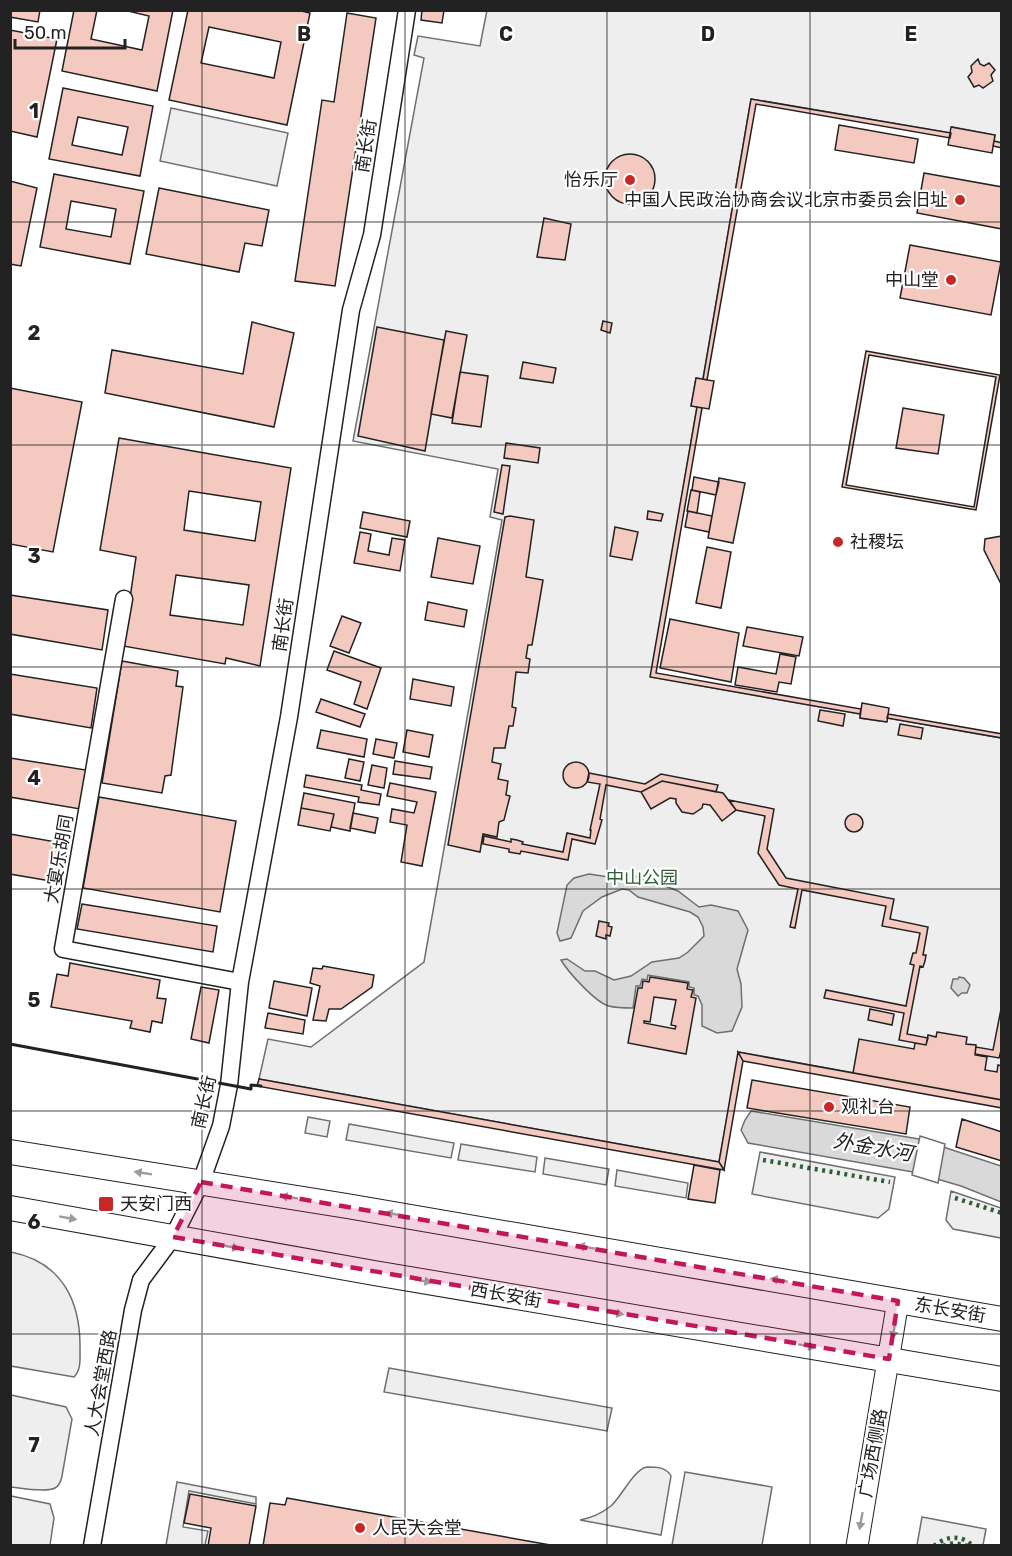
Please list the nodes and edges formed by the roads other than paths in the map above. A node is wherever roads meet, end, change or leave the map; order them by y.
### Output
1 (406, 10) edge
2 (124, 599) dead end
3 (240, 982) junction
4 (10, 1152) edge
5 (201, 1182) junction
6 (10, 1208) edge
7 (173, 1237) junction
8 (898, 1301) junction
9 (1002, 1319) edge
10 (889, 1359) junction
11 (1002, 1379) edge
12 (92, 1545) edge
13 (856, 1545) edge

1 - 3 street, 南长街
2 - 3 street, 大宴乐胡同
3 - 5 street, 南长街
5 -> 4 highway
5 - 7 street, 南长街
8 -> 5 highway
6 -> 7 highway, 西长安街
7 -> 10 highway, 西长安街
7 - 12 street, 人大会堂西路
8 - 9 highway, 东长安街
8 -> 10 main road, 广场西侧路
10 - 11 highway, 西长安街
10 -> 13 main road, 广场西侧路

